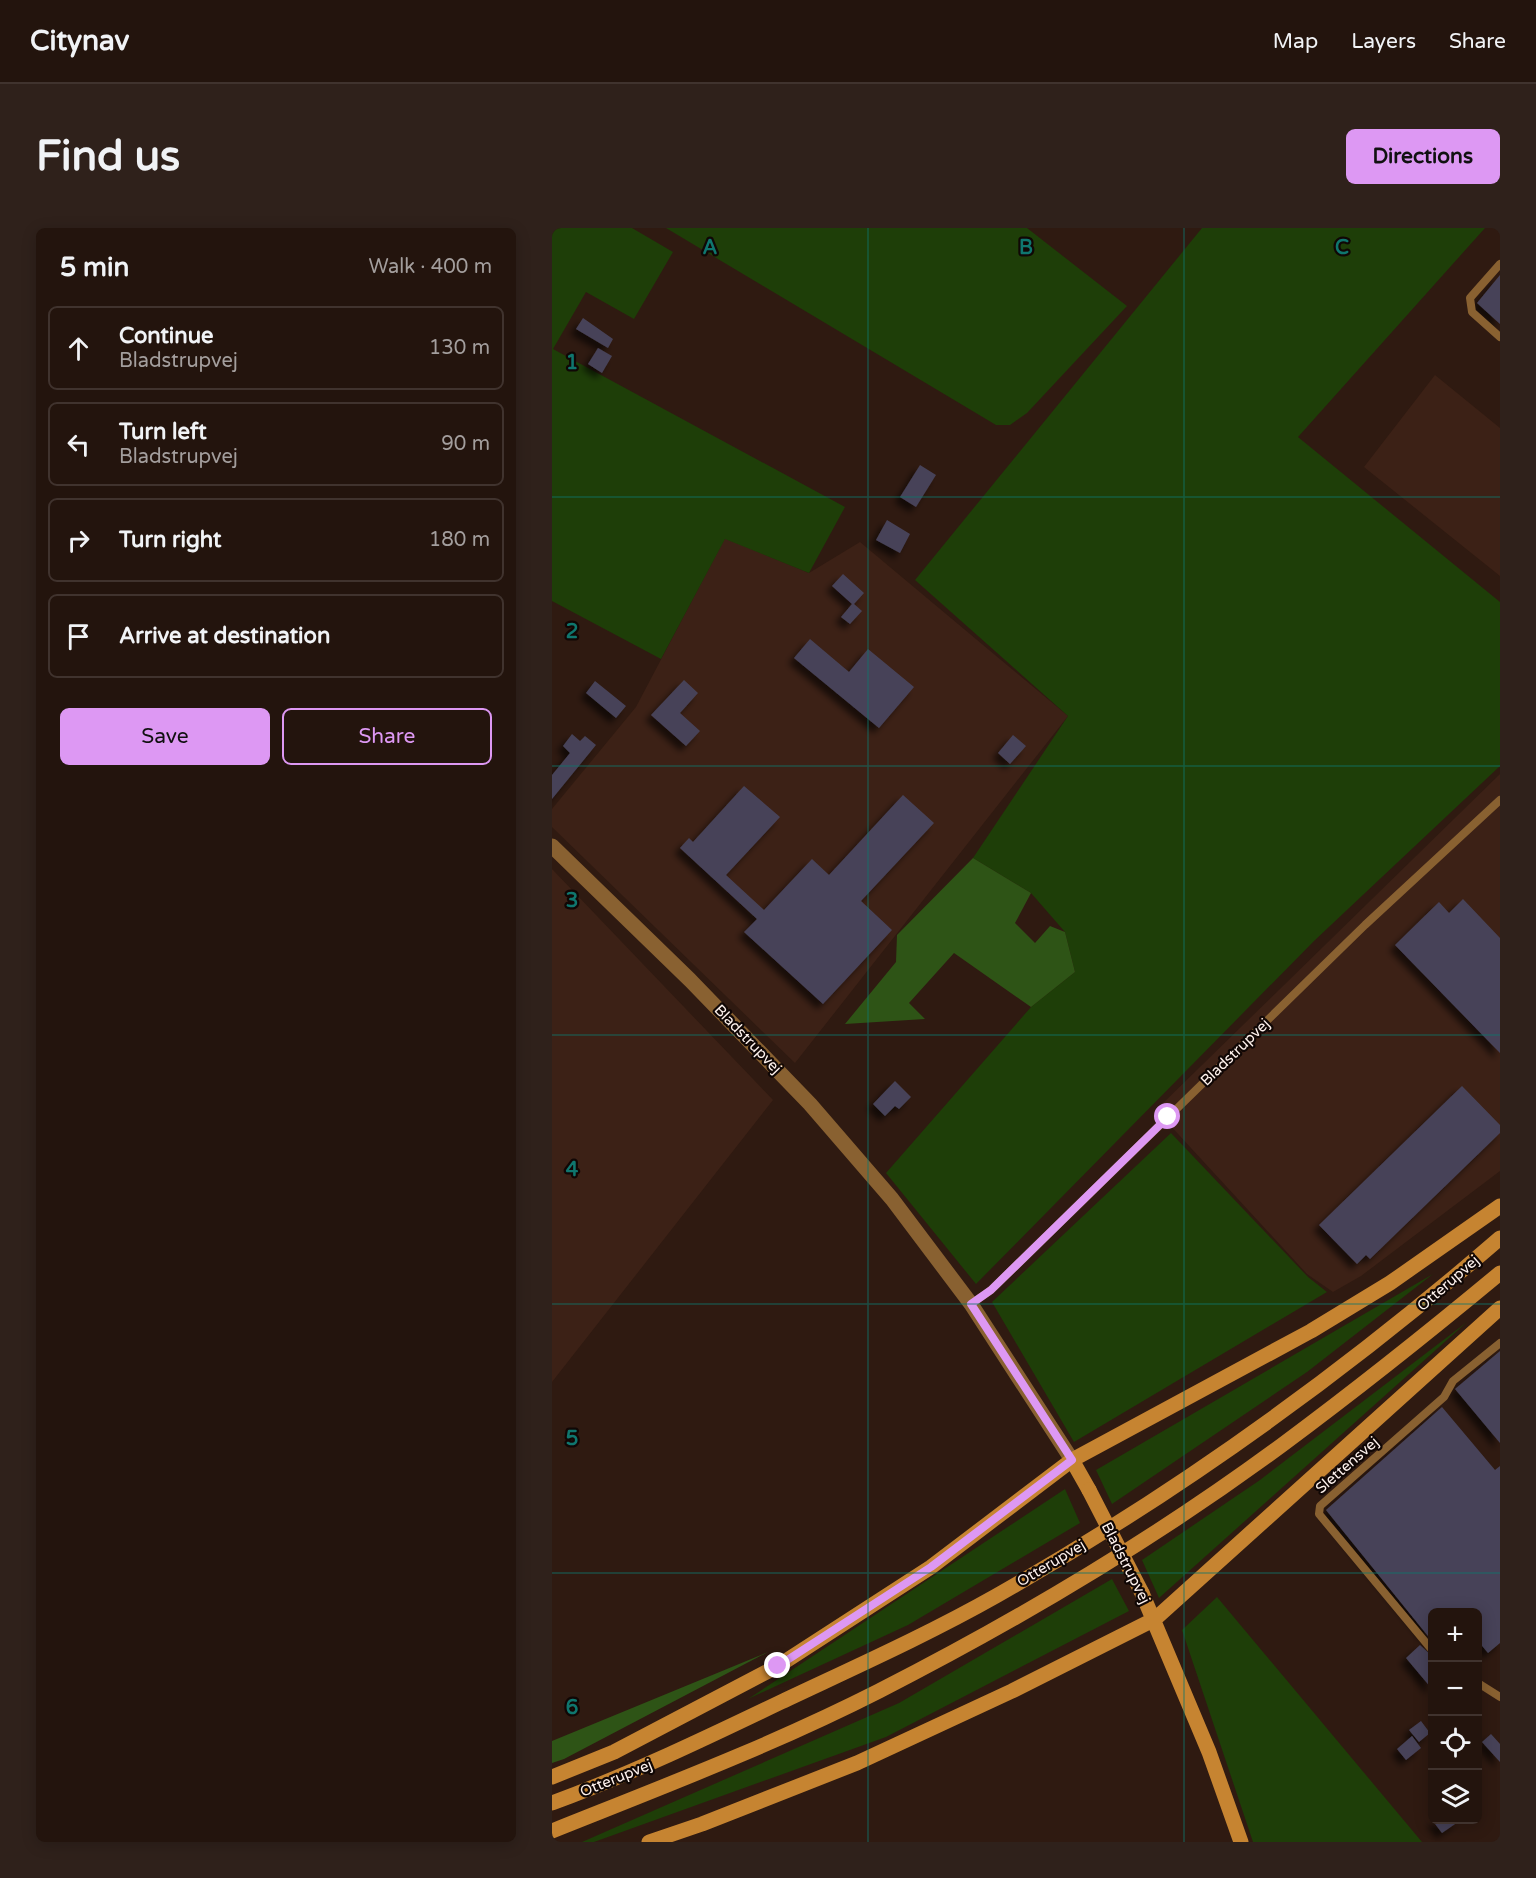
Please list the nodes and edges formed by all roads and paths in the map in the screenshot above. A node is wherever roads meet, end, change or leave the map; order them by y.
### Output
1 (1500, 264) edge
2 (1500, 337) edge
3 (1500, 800) edge
4 (552, 846) edge
5 (1500, 1206) edge
6 (1500, 1239) edge
7 (1500, 1273) edge
8 (971, 1304) junction
9 (1500, 1308) edge
10 (1500, 1343) edge
11 (1072, 1460) junction
12 (1155, 1619) junction
13 (1428, 1645) edge
14 (1482, 1686) edge
15 (1500, 1697) edge
16 (552, 1776) edge
17 (552, 1803) edge
18 (552, 1831) edge
19 (649, 1842) edge
20 (1241, 1842) edge

1 - 2 lane
3 - 8 lane, Bladstrupvej
4 - 8 street, Bladstrupvej
5 - 11 main road
6 - 17 main road, Otterupvej
7 - 18 main road, Otterupvej
8 - 11 street, Bladstrupvej
9 - 12 main road
10 - 13 lane, Slettensvej
11 - 12 main road, Bladstrupvej, bridge
11 - 16 main road
12 - 19 main road
12 - 20 main road, Bladstrupvej
14 - 15 lane

